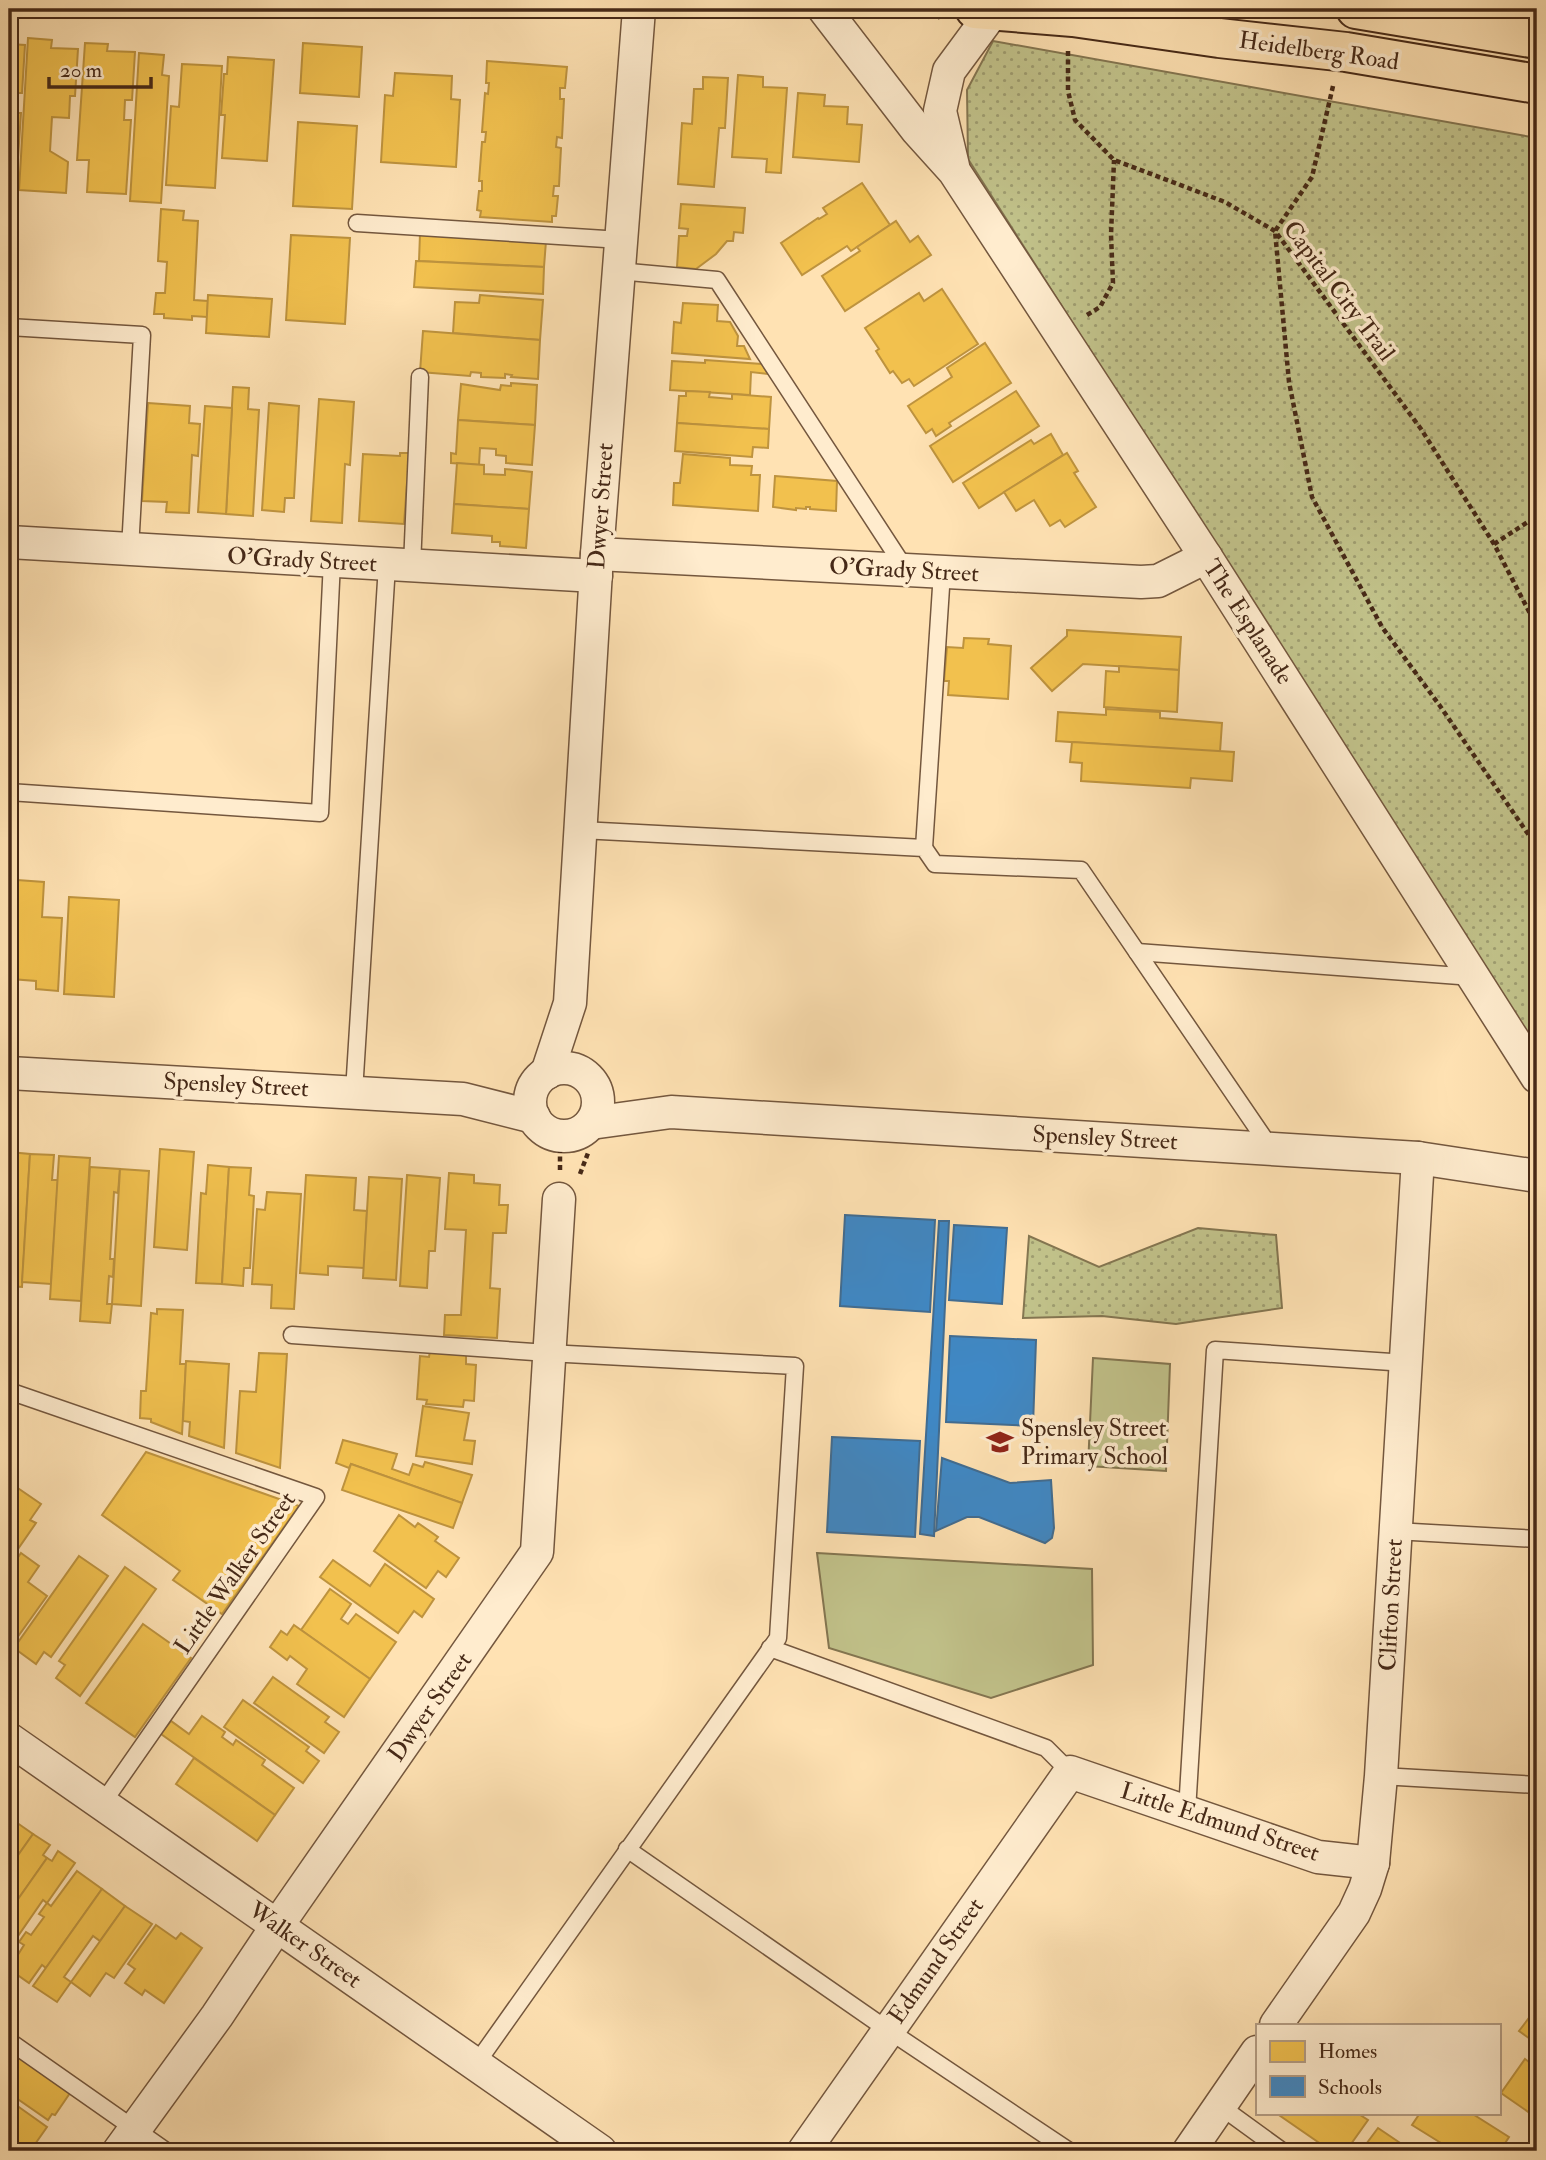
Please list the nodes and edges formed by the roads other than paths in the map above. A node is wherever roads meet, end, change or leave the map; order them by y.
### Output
1 (639, 9) edge
2 (824, 9) edge
3 (1356, 9) edge
4 (985, 10) edge
5 (1537, 39) edge
6 (1537, 84) edge
7 (954, 171) junction
8 (357, 223) dead end
9 (621, 240) junction
10 (618, 271) junction
11 (9, 327) edge
12 (420, 377) dead end
13 (9, 542) edge
14 (130, 549) junction
15 (1206, 557) junction
16 (332, 561) junction
17 (400, 565) junction
18 (596, 565) junction
19 (906, 570) junction
20 (942, 572) junction
21 (9, 792) edge
22 (580, 831) junction
23 (924, 848) junction
24 (1137, 952) junction
25 (1474, 977) junction
26 (570, 1003) junction
27 (9, 1073) edge
28 (1537, 1077) edge
29 (591, 1083) junction
30 (354, 1092) junction
31 (538, 1092) junction
32 (671, 1112) junction
33 (591, 1123) junction
34 (1270, 1147) junction
35 (1418, 1158) junction
36 (1537, 1176) edge
37 (559, 1199) road end
38 (292, 1335) dead end
39 (548, 1353) junction
40 (1406, 1363) junction
41 (9, 1391) edge
42 (1395, 1531) junction
43 (1537, 1539) edge
44 (770, 1648) junction
45 (9, 1739) edge
46 (1070, 1772) junction
47 (1381, 1776) junction
48 (1537, 1785) edge
49 (102, 1804) junction
50 (1187, 1811) junction
51 (627, 1849) junction
52 (1373, 1863) junction
53 (277, 1926) junction
54 (1277, 2024) edge
55 (888, 2030) junction
56 (9, 2041) edge
57 (1256, 2053) edge
58 (476, 2064) junction
59 (1220, 2106) junction
60 (127, 2140) edge
61 (166, 2151) edge
62 (600, 2151) edge
63 (804, 2151) edge
64 (1069, 2151) edge
65 (1189, 2151) edge
66 (1282, 2151) edge

1 - 9 street, Dwyer Street
2 - 7 street, The Esplanade
3 - 5 main road, Heidelberg Road
4 - 6 main road, Heidelberg Road
4 - 7 street, The Esplanade
7 - 15 street, The Esplanade
8 - 9 lane
9 - 10 street, Dwyer Street
10 - 18 street, Dwyer Street
10 - 19 lane
11 - 14 lane
12 - 17 lane
13 - 14 street, O'Grady Street
14 - 16 street, O'Grady Street
15 - 20 street, O'Grady Street
15 - 25 street, The Esplanade
16 - 17 street, O'Grady Street
16 - 21 lane
17 - 18 street, O'Grady Street
17 - 30 lane
18 - 19 street, O'Grady Street
18 - 22 street, Dwyer Street
19 - 20 street, O'Grady Street
20 - 23 lane
22 - 23 lane
22 - 26 street, Dwyer Street
23 - 24 lane
24 - 25 lane
24 - 34 lane
25 - 28 street, The Esplanade
26 - 29 street, Dwyer Street
26 - 31 street, Dwyer Street
27 - 30 street, Spensley Street
29 - 31 street
29 - 32 street, Spensley Street
29 - 33 street
30 - 31 street, Spensley Street
31 - 33 street
32 - 33 street, Spensley Street
32 - 34 street, Spensley Street
34 - 35 street, Spensley Street
35 - 36 street, Spensley Street
35 - 40 street, Clifton Street
37 - 39 street, Dwyer Street
38 - 39 lane
39 - 44 lane
39 - 53 street, Dwyer Street
40 - 42 street, Clifton Street
40 - 50 lane
41 - 49 lane, Little Walker Street
42 - 43 lane
42 - 47 street, Clifton Street
44 - 46 lane
44 - 51 lane
45 - 49 street, Walker Street
46 - 50 street, Little Edmund Street
46 - 55 street, Edmund Street
47 - 48 lane
47 - 52 street, Clifton Street
49 - 53 street, Walker Street
50 - 52 street, Little Edmund Street
51 - 55 lane
51 - 58 lane
52 - 54 street, Clifton Street
53 - 58 street, Walker Street
53 - 60 street, Dwyer Street
55 - 63 street, Edmund Street
55 - 64 lane
56 - 60 lane
57 - 59 street
58 - 62 street, Walker Street
59 - 65 street
59 - 66 lane
60 - 61 lane

